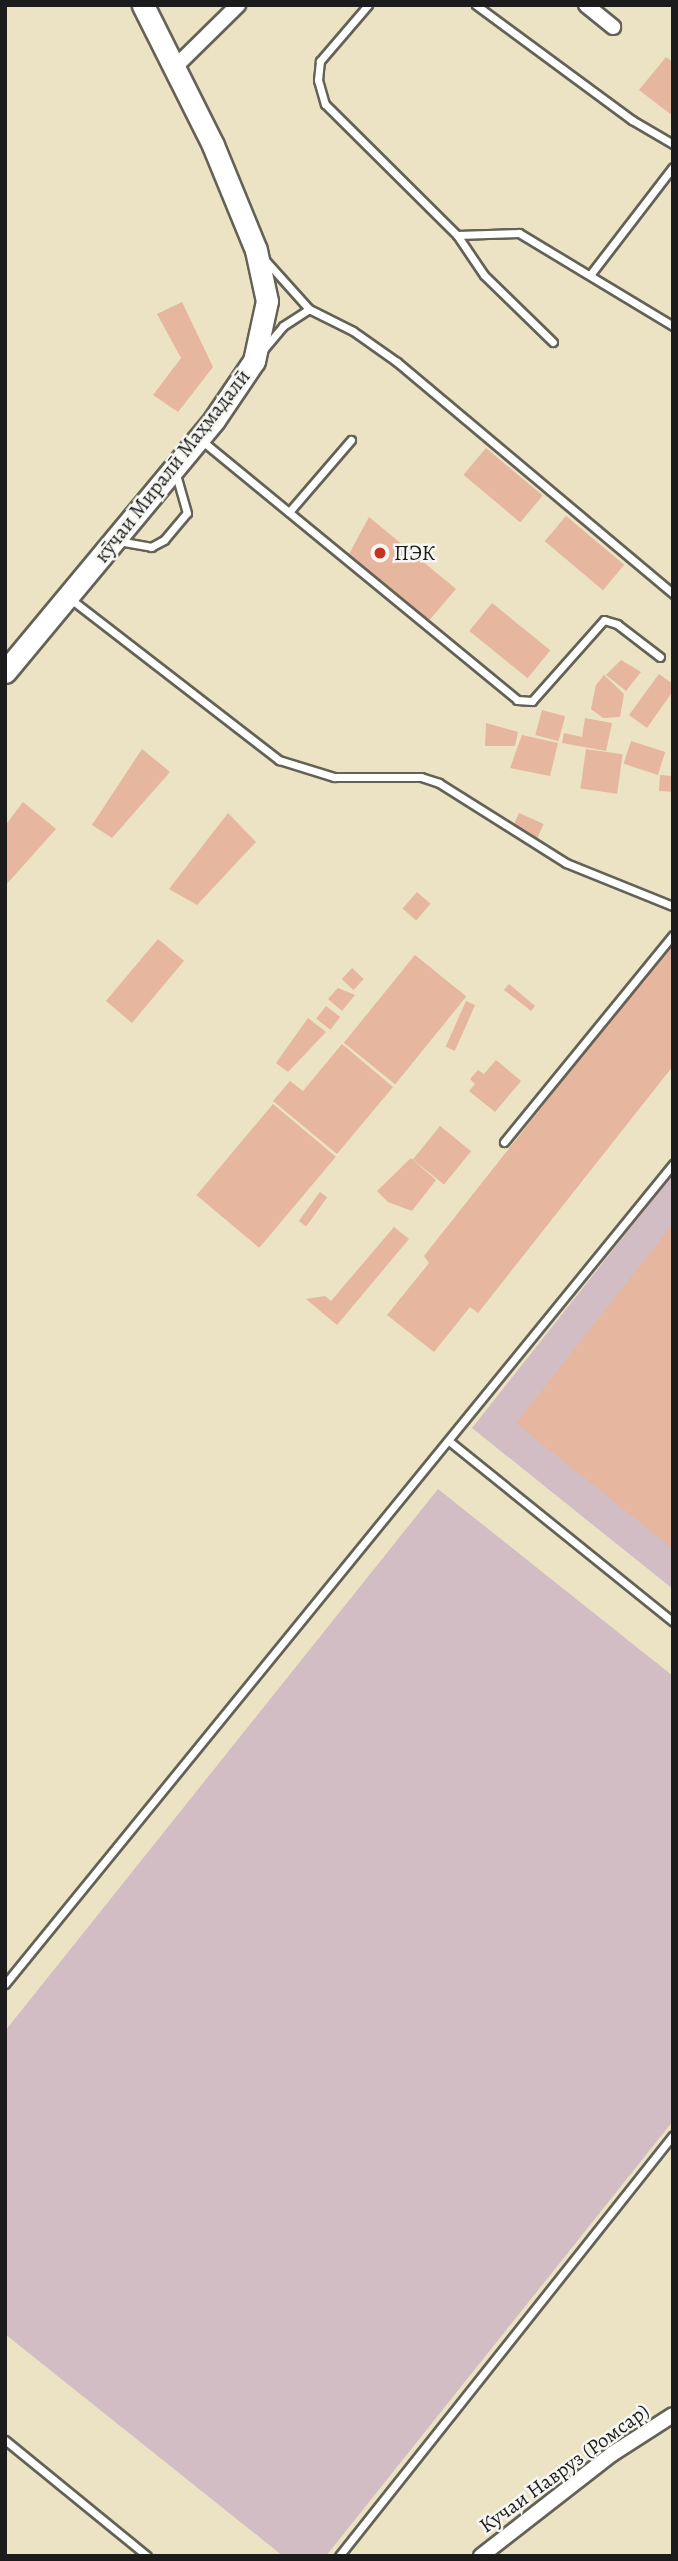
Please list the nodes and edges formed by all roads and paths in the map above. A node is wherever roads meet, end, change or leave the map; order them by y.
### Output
1 (143, 5) edge
2 (238, 5) edge
3 (368, 5) edge
4 (476, 5) edge
5 (586, 5) edge
6 (613, 27) dead end
7 (174, 68) junction
8 (673, 144) edge
9 (673, 167) edge
10 (457, 235) junction
11 (256, 250) junction
12 (590, 275) junction
13 (309, 310) junction
14 (673, 326) edge
15 (553, 342) dead end
16 (254, 361) junction
17 (199, 438) junction
18 (351, 440) dead end
19 (174, 468) junction
20 (289, 512) junction
21 (114, 540) junction
22 (673, 594) edge
23 (67, 597) junction
24 (660, 657) dead end
25 (5, 672) edge
26 (673, 906) edge
27 (673, 934) edge
28 (504, 1142) dead end
29 (673, 1164) edge
30 (449, 1441) junction
31 (673, 1622) edge
32 (5, 1984) edge
33 (673, 2135) edge
34 (673, 2415) edge
35 (5, 2440) edge
36 (148, 2556) edge
37 (339, 2556) edge
38 (481, 2556) edge

1 - 7 street, кӯчаи Миралӣ Маҳмадалӣ
2 - 7 street
3 - 10 lane
4 - 8 lane
5 - 6 street
7 - 11 street, кӯчаи Миралӣ Маҳмадалӣ
9 - 12 lane
10 - 12 lane
10 - 15 lane
11 - 13 lane
11 - 16 street, кӯчаи Миралӣ Маҳмадалӣ
12 - 14 lane
13 - 16 lane
13 - 22 lane
16 - 17 street, кӯчаи Миралӣ Маҳмадалӣ
17 - 19 street, кӯчаи Миралӣ Маҳмадалӣ
17 - 20 lane
18 - 20 lane
19 - 21 street, кӯчаи Миралӣ Маҳмадалӣ
19 - 21 lane
20 - 24 lane
21 - 23 street, кӯчаи Миралӣ Маҳмадалӣ
23 - 25 street, кӯчаи Миралӣ Маҳмадалӣ
23 - 26 lane
27 - 28 lane
29 - 30 lane
30 - 31 lane
30 - 32 lane
33 - 37 lane
34 - 38 street, Кучаи Навруз (Ромсар)
35 - 36 lane

